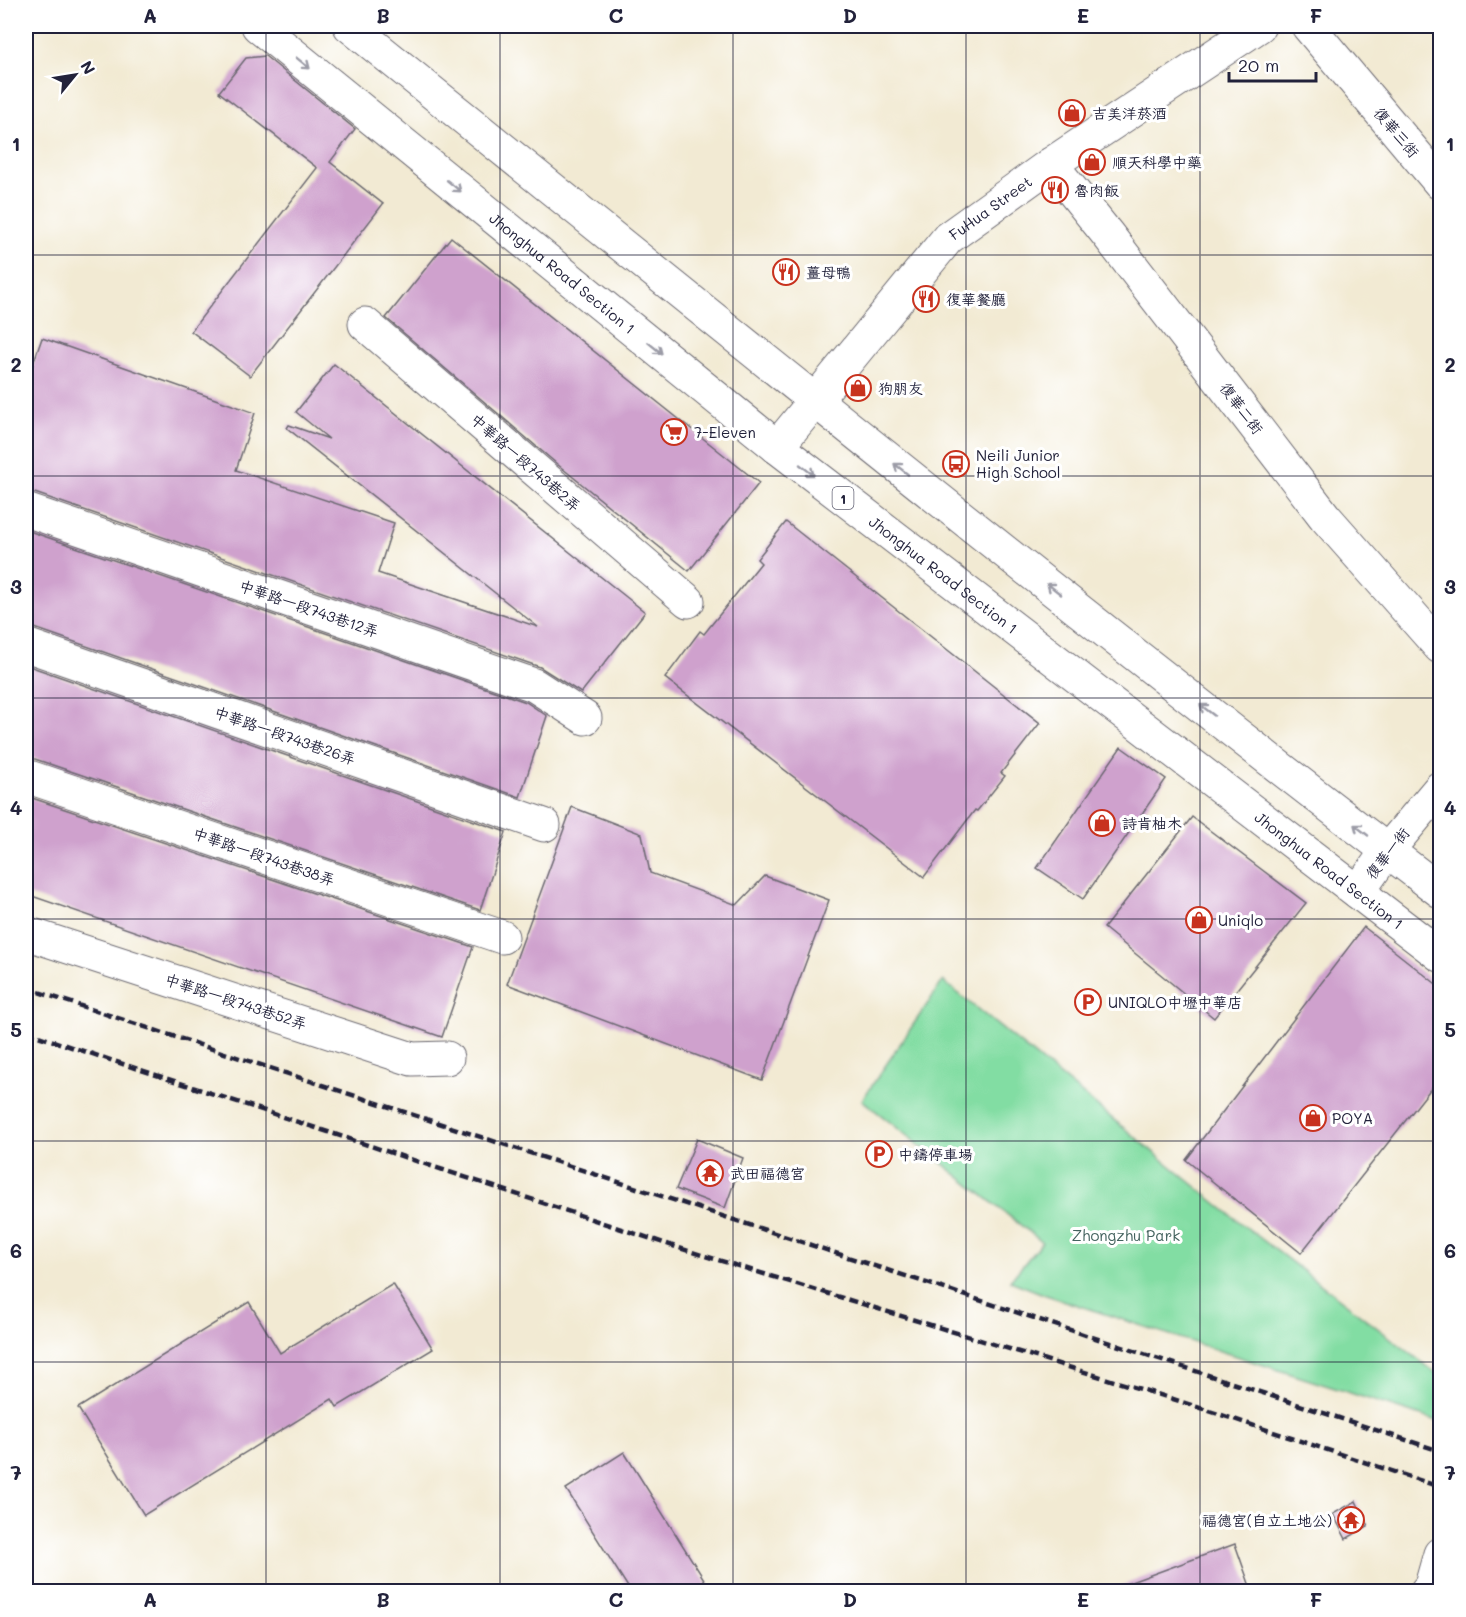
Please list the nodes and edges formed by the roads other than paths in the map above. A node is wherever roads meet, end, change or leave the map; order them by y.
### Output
1 (258, 26) edge
2 (350, 26) edge
3 (1259, 26) edge
4 (1308, 26) edge
5 (1051, 164) junction
6 (1440, 183) edge
7 (365, 324) dead end
8 (815, 401) junction
9 (777, 447) junction
10 (26, 510) edge
11 (688, 602) dead end
12 (26, 645) edge
13 (1440, 647) edge
14 (585, 718) dead end
15 (26, 776) edge
16 (1440, 788) edge
17 (544, 825) dead end
18 (1387, 851) junction
19 (1440, 891) edge
20 (1358, 892) junction
21 (26, 933) edge
22 (502, 937) dead end
23 (1440, 955) edge
24 (447, 1058) dead end
25 (1440, 1554) edge
26 (1426, 1592) edge

1 -> 9 street, Jhonghua Road Section 1 / 1
2 - 8 street
3 - 5 street, FuHua Street
4 - 6 street, 復華三街
5 - 8 street, FuHua Street
5 - 13 street, 復華二街
7 - 11 street, 中華路一段743巷2弄
8 - 9 street, FuHua Street
18 -> 8 street
9 -> 20 street, Jhonghua Road Section 1 / 1
10 - 14 street, 中華路一段743巷12弄
12 - 17 street, 中華路一段743巷26弄
15 - 22 street, 中華路一段743巷38弄
16 - 18 street, 復華一街
18 - 19 street
18 - 20 street, 復華一街
20 - 23 street, Jhonghua Road Section 1 / 1
21 - 24 street, 中華路一段743巷52弄
25 - 26 street

